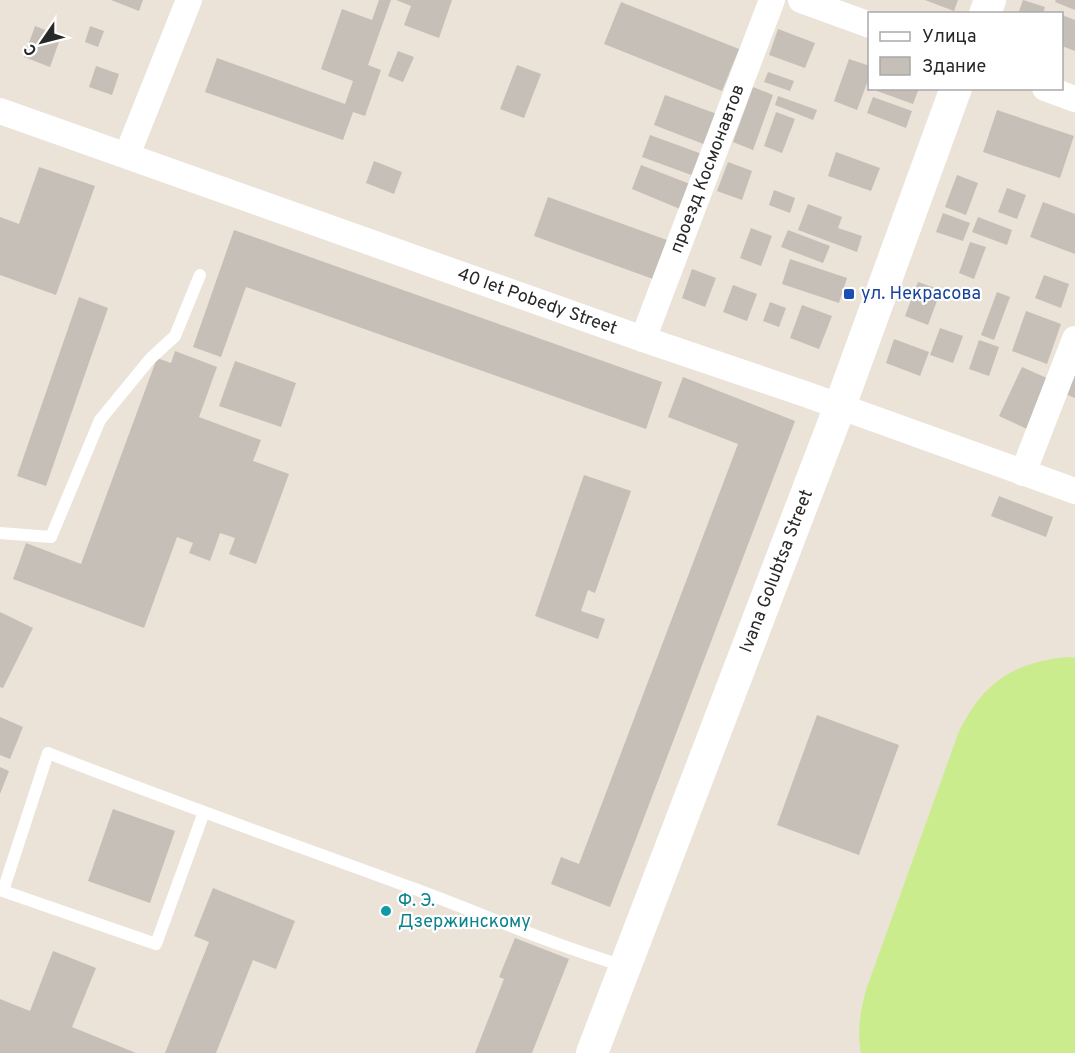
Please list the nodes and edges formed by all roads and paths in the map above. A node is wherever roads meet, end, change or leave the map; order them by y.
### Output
1 (189, 0) edge
2 (772, 0) edge
3 (801, 0) edge
4 (868, 24) edge
5 (955, 90) edge
6 (1050, 90) edge
7 (1075, 99) edge
8 (0, 111) edge
9 (127, 155) junction
10 (200, 275) dead end
11 (643, 339) junction
12 (1075, 339) edge
13 (840, 406) junction
14 (1023, 473) junction
15 (1075, 491) edge
16 (0, 533) edge
17 (204, 812) junction
18 (625, 966) junction
19 (592, 1053) edge

1 - 9 street
2 - 11 street, проезд Космонавтов
3 - 4 street
5 - 13 street, Ivana Golubtsa Street
6 - 7 street
8 - 9 street, 40 let Pobedy Street
9 - 11 street, 40 let Pobedy Street
10 - 16 lane
11 - 13 street, 40 let Pobedy Street
12 - 14 street
13 - 14 street, 40 let Pobedy Street
13 - 18 street, Ivana Golubtsa Street
14 - 15 street, 40 let Pobedy Street
17 - 17 lane
17 - 18 lane
18 - 19 street, Ivana Golubtsa Street

